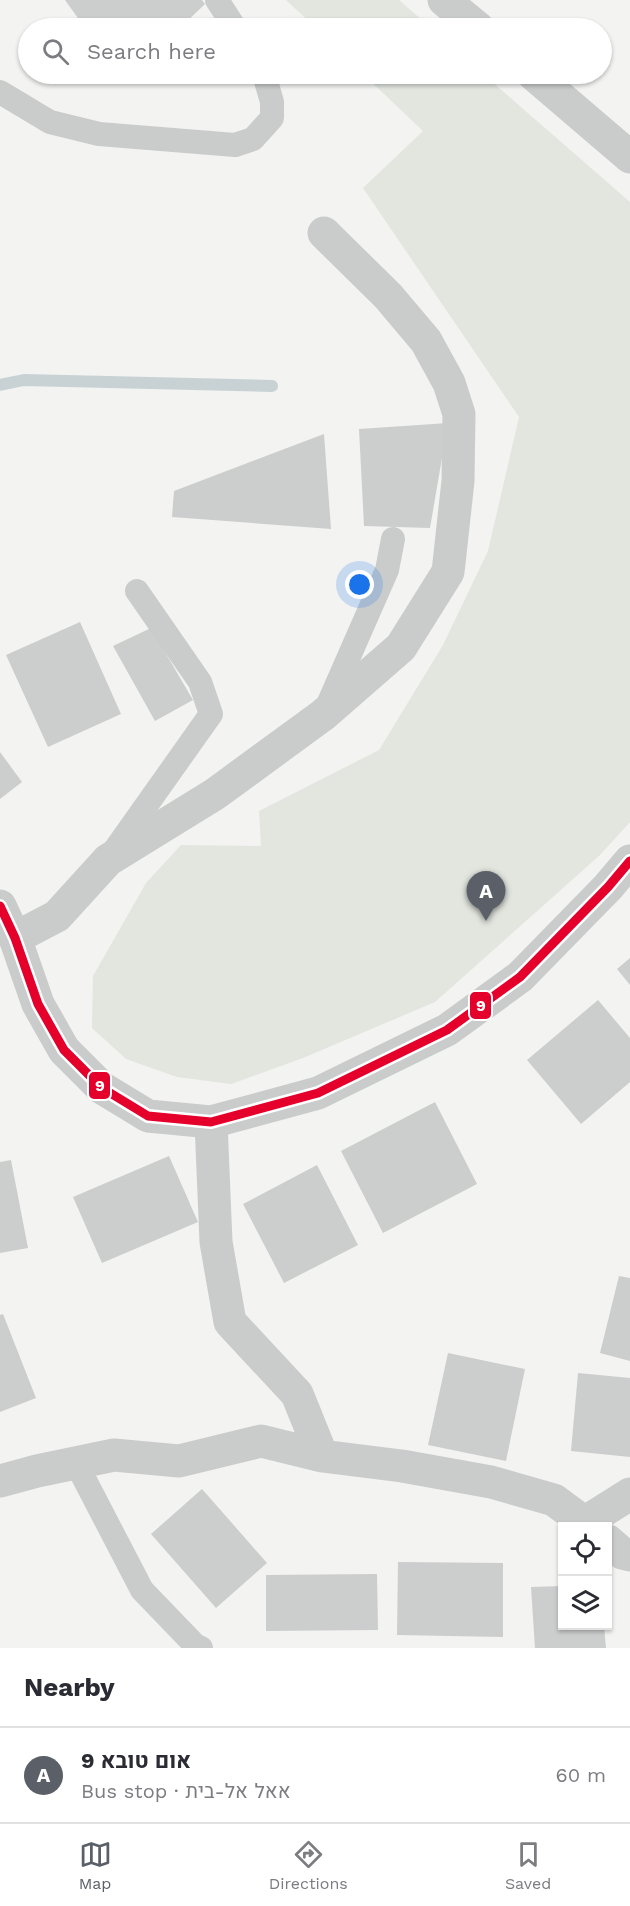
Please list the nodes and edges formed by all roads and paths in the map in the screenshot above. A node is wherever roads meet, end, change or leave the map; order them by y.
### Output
1 (217, 0) edge
2 (444, 0) edge
3 (229, 18) edge
4 (466, 18) edge
5 (267, 84) edge
6 (545, 84) edge
7 (0, 92) edge
8 (630, 157) edge
9 (324, 233) dead end
10 (393, 539) dead end
11 (137, 591) dead end
12 (323, 715) junction
13 (108, 860) junction
14 (630, 861) edge
15 (0, 906) edge
16 (15, 938) junction
17 (211, 1122) junction
18 (322, 1456) junction
19 (76, 1463) junction
20 (0, 1481) edge
21 (630, 1494) edge
22 (583, 1522) edge
23 (601, 1522) edge
24 (612, 1545) edge
25 (630, 1555) edge
26 (201, 1648) edge

1 - 3 lane
2 - 4 street
5 - 7 lane
6 - 8 street
9 - 12 street
10 - 12 lane
11 - 13 lane
12 - 13 street
13 - 16 street
14 - 17 street
15 - 16 street
16 - 17 street
17 - 18 street
18 - 19 street
18 - 22 street
19 - 20 street
19 - 26 lane
21 - 23 street
24 - 25 street

